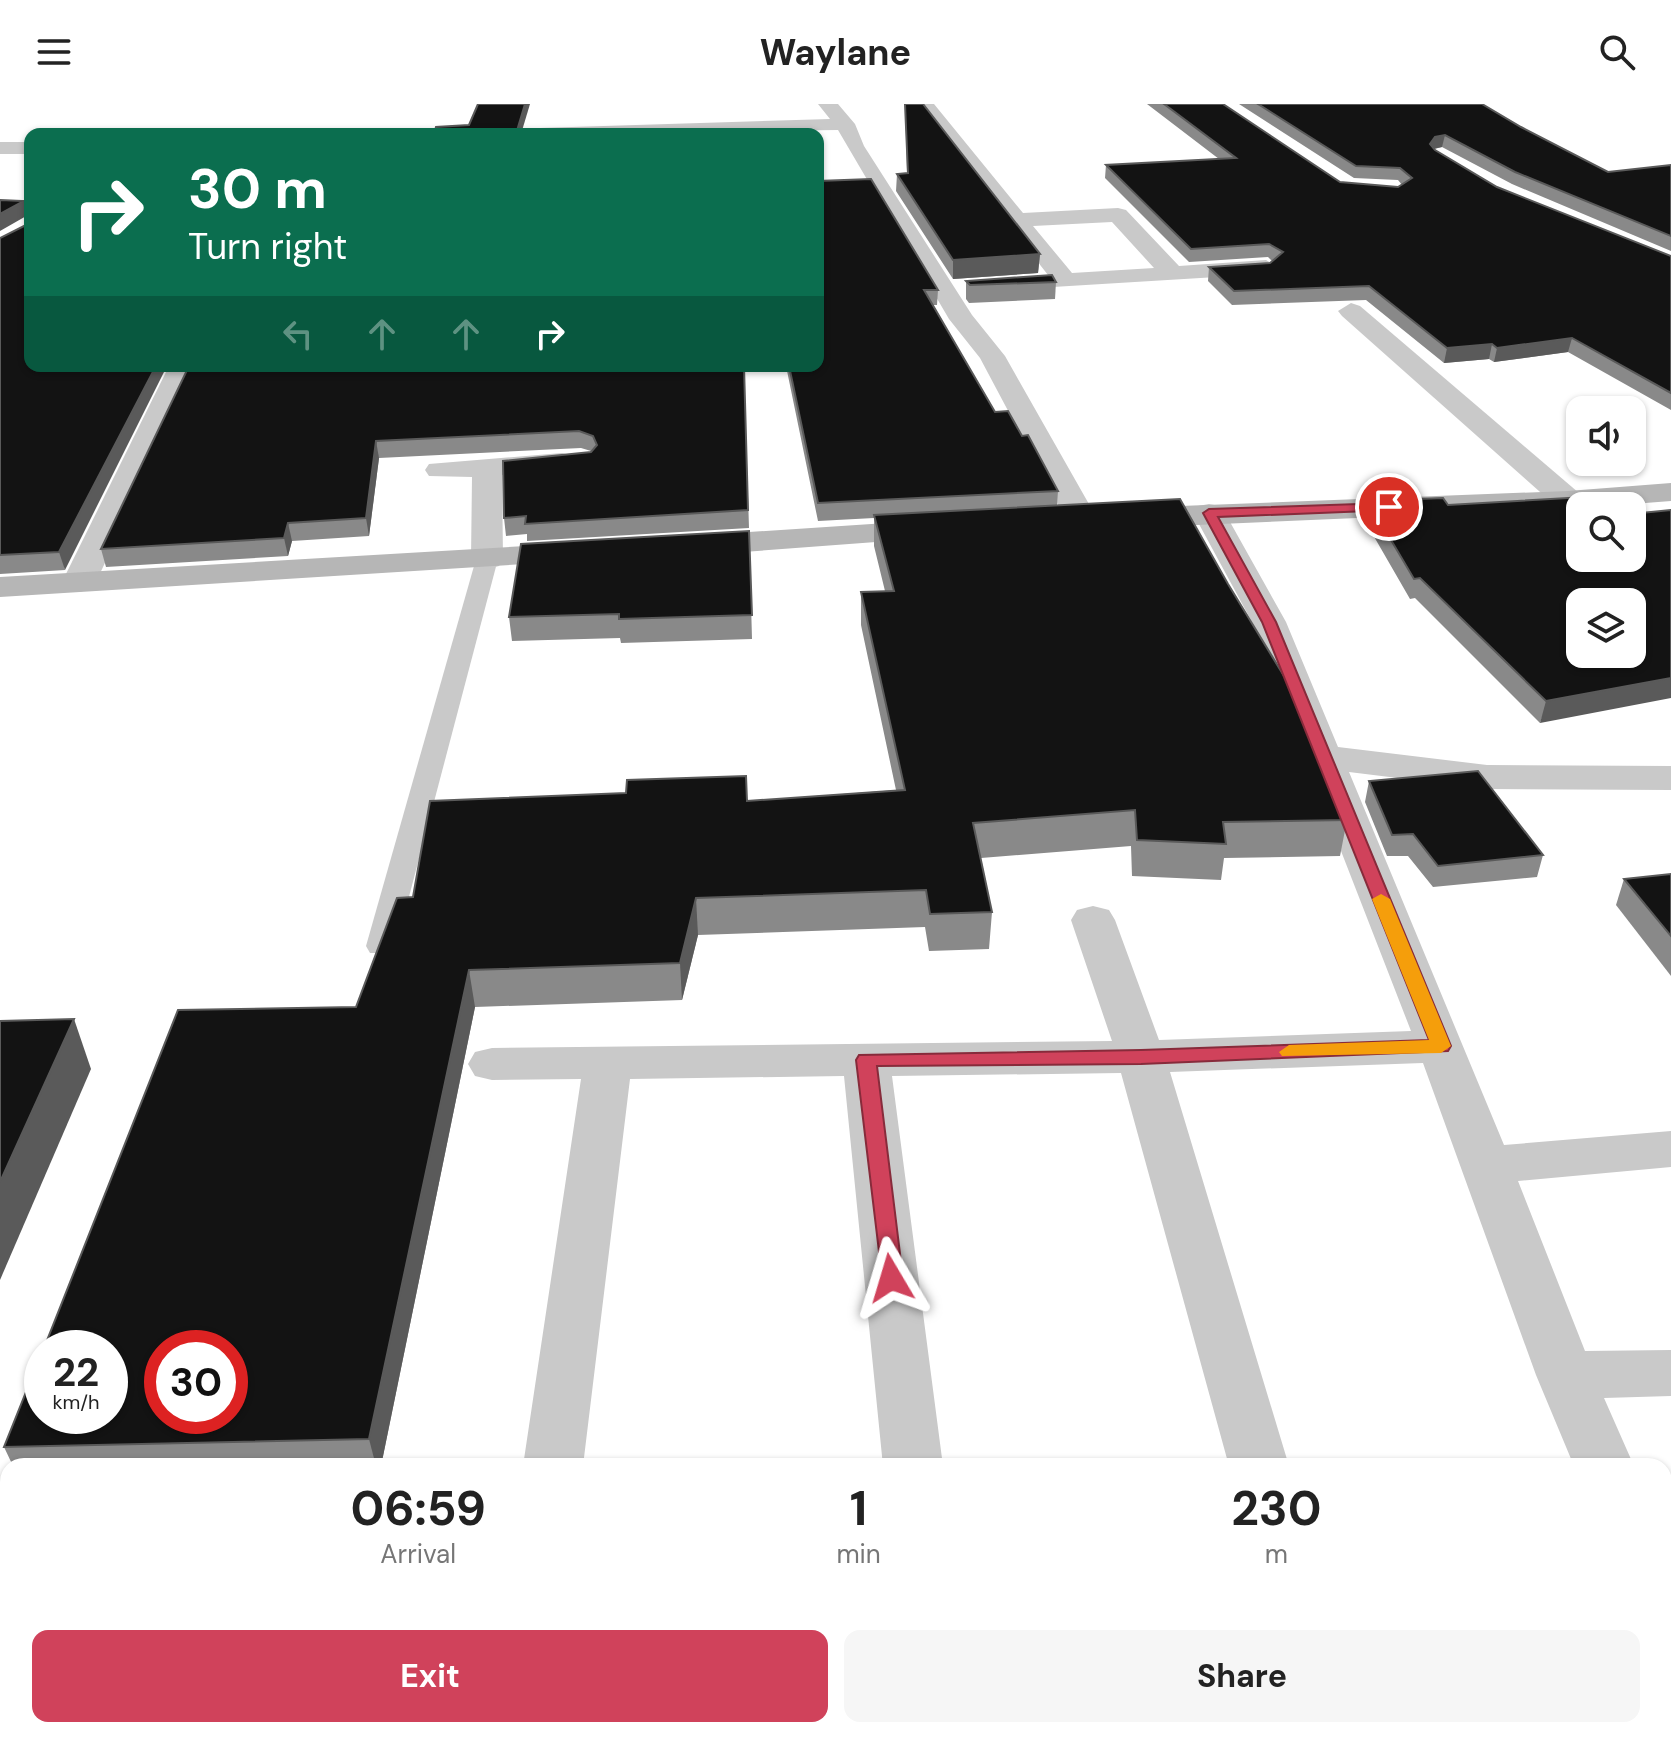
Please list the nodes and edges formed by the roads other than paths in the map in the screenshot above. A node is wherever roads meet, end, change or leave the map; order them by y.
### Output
1 (828, 104) edge
2 (924, 104) edge
3 (845, 124) junction
4 (723, 128) edge
5 (0, 148) edge
6 (24, 148) edge
7 (1019, 220) junction
8 (1266, 267) edge
9 (1172, 273) junction
10 (1065, 281) junction
11 (946, 290) junction
12 (1351, 311) edge
13 (180, 372) edge
14 (581, 460) edge
15 (487, 467) junction
16 (440, 470) dead end
17 (1671, 492) edge
18 (1646, 494) edge
19 (1566, 498) edge
20 (1566, 500) edge
21 (1209, 513) junction
22 (1066, 521) joint
23 (956, 528) edge
24 (659, 547) edge
25 (612, 550) edge
26 (487, 559) junction
27 (79, 582) junction
28 (0, 587) edge
29 (1323, 757) junction
30 (1671, 778) edge
31 (1093, 920) dead end
32 (381, 946) edge
33 (1441, 1046) junction
34 (1141, 1057) junction
35 (866, 1060) junction
36 (608, 1063) junction
37 (492, 1064) dead end
38 (1671, 1149) edge
39 (1486, 1165) junction
40 (1671, 1373) edge
41 (1565, 1375) junction
42 (554, 1458) edge
43 (912, 1458) edge
44 (1257, 1458) edge
45 (1601, 1458) edge

1 - 3 street
2 - 7 street
3 - 4 street
3 - 11 street
5 - 6 street
7 - 9 street
7 - 10 street
8 - 9 street
9 - 10 street
10 - 11 street
11 - 22 street
12 - 19 street
13 - 27 street
14 - 15 street
15 - 16 street
15 - 26 street
17 - 18 street
20 - 21 street
21 - 22 street
21 - 29 street
23 - 24 street
25 - 26 street
26 - 27 street
26 - 32 lane
27 - 28 street
29 - 30 street
29 - 33 street
31 - 34 street
33 - 34 street
33 - 39 street
34 - 35 street
34 - 44 street
35 - 36 street
35 - 43 street
36 - 37 street
36 - 42 street
38 - 39 street
39 - 41 street
40 - 41 street
41 - 45 street

